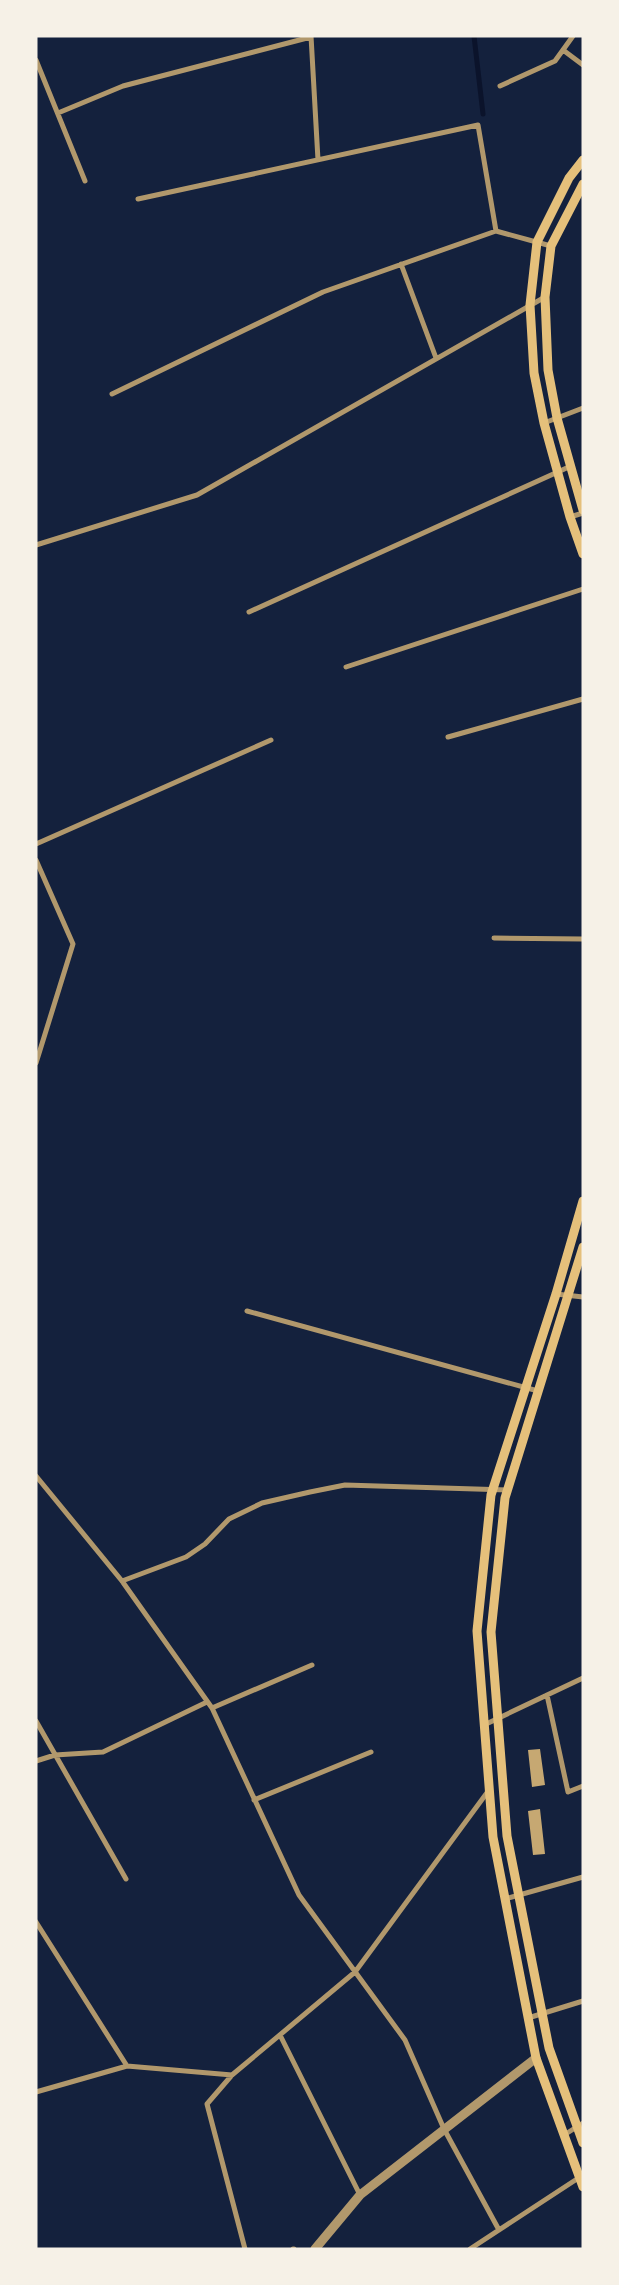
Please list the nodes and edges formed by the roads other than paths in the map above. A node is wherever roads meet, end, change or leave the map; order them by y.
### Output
1 (573, 36) edge
2 (311, 37) edge
3 (563, 50) junction
4 (36, 60) edge
5 (583, 65) edge
6 (500, 86) dead end
7 (58, 113) junction
8 (318, 160) junction
9 (583, 160) edge
10 (85, 180) dead end
11 (583, 184) edge
12 (138, 199) dead end
13 (496, 231) junction
14 (537, 242) junction
15 (551, 246) junction
16 (402, 264) junction
17 (544, 297) junction
18 (530, 305) junction
19 (436, 358) junction
20 (112, 394) dead end
21 (583, 408) edge
22 (557, 418) junction
23 (544, 423) junction
24 (571, 466) junction
25 (558, 473) junction
26 (583, 510) edge
27 (583, 513) edge
28 (570, 517) junction
29 (36, 545) edge
30 (583, 554) edge
31 (583, 589) edge
32 (249, 612) dead end
33 (346, 667) dead end
34 (583, 699) edge
35 (448, 737) dead end
36 (271, 740) dead end
37 (36, 844) edge
38 (36, 860) edge
39 (494, 938) dead end
40 (583, 940) edge
41 (36, 1063) edge
42 (583, 1201) edge
43 (583, 1247) edge
44 (556, 1294) junction
45 (568, 1295) junction
46 (583, 1297) edge
47 (248, 1311) dead end
48 (526, 1388) junction
49 (538, 1391) junction
50 (36, 1476) edge
51 (39, 1484) edge
52 (493, 1490) junction
53 (508, 1490) junction
54 (122, 1581) junction
55 (312, 1666) dead end
56 (583, 1678) edge
57 (547, 1695) junction
58 (207, 1702) junction
59 (212, 1708) junction
60 (498, 1718) junction
61 (36, 1721) edge
62 (484, 1724) junction
63 (370, 1752) dead end
64 (55, 1755) junction
65 (36, 1761) edge
66 (583, 1786) edge
67 (489, 1790) junction
68 (254, 1800) junction
69 (583, 1877) edge
70 (126, 1879) dead end
71 (519, 1895) junction
72 (505, 1899) junction
73 (36, 1922) edge
74 (355, 1972) junction
75 (583, 2001) edge
76 (542, 2014) junction
77 (528, 2018) junction
78 (280, 2035) junction
79 (549, 2048) junction
80 (536, 2058) junction
81 (127, 2066) junction
82 (232, 2075) junction
83 (36, 2092) edge
84 (580, 2125) edge
85 (444, 2129) junction
86 (564, 2135) junction
87 (583, 2143) edge
88 (581, 2177) edge
89 (583, 2187) edge
90 (360, 2195) junction
91 (500, 2230) junction
92 (245, 2249) edge
93 (315, 2249) edge
94 (470, 2249) edge

1 - 3 street
2 - 7 street
2 - 8 street
3 - 5 street
3 - 6 street
4 - 7 street
7 - 10 street
8 - 12 street
8 - 13 street
9 - 14 main road
11 - 15 main road
13 - 14 street
13 - 16 street
14 - 15 street
14 - 18 main road
15 - 17 main road
16 - 19 street
16 - 20 street
17 - 18 street
17 - 22 main road
18 - 19 street
18 - 23 main road
19 - 29 street
21 - 22 street
22 - 23 street
22 - 24 main road
23 - 25 main road
24 - 25 street
24 - 26 main road
25 - 28 main road
25 - 32 street
27 - 28 street
28 - 30 main road
31 - 33 street
34 - 35 street
36 - 37 street
38 - 41 street
39 - 40 street
42 - 44 main road
43 - 45 main road
44 - 45 street
44 - 48 main road
45 - 46 street
45 - 49 main road
47 - 48 street
48 - 49 street
48 - 52 main road
49 - 53 main road
50 - 51 street
51 - 54 street
52 - 53 street
52 - 54 street
52 - 62 main road
53 - 60 main road
54 - 58 street
55 - 59 street
56 - 57 street
57 - 60 street
57 - 66 street
58 - 59 street
58 - 64 street
59 - 68 street
60 - 62 street
60 - 71 main road
61 - 64 street
62 - 67 main road
63 - 68 street
64 - 65 street
64 - 70 street
67 - 72 main road
67 - 74 street
68 - 74 street
69 - 71 street
71 - 72 street
71 - 76 main road
72 - 77 main road
73 - 81 street
74 - 78 street
74 - 85 street
75 - 76 street
76 - 77 street
76 - 79 main road
77 - 80 main road
78 - 82 street
78 - 90 street
79 - 80 street
79 - 84 main road
80 - 85 street
80 - 86 main road
81 - 82 street
81 - 83 street
82 - 92 street
84 - 86 street
84 - 87 main road
85 - 90 street
85 - 91 street
86 - 88 main road
88 - 89 main road
88 - 91 street
90 - 93 street
91 - 94 street

